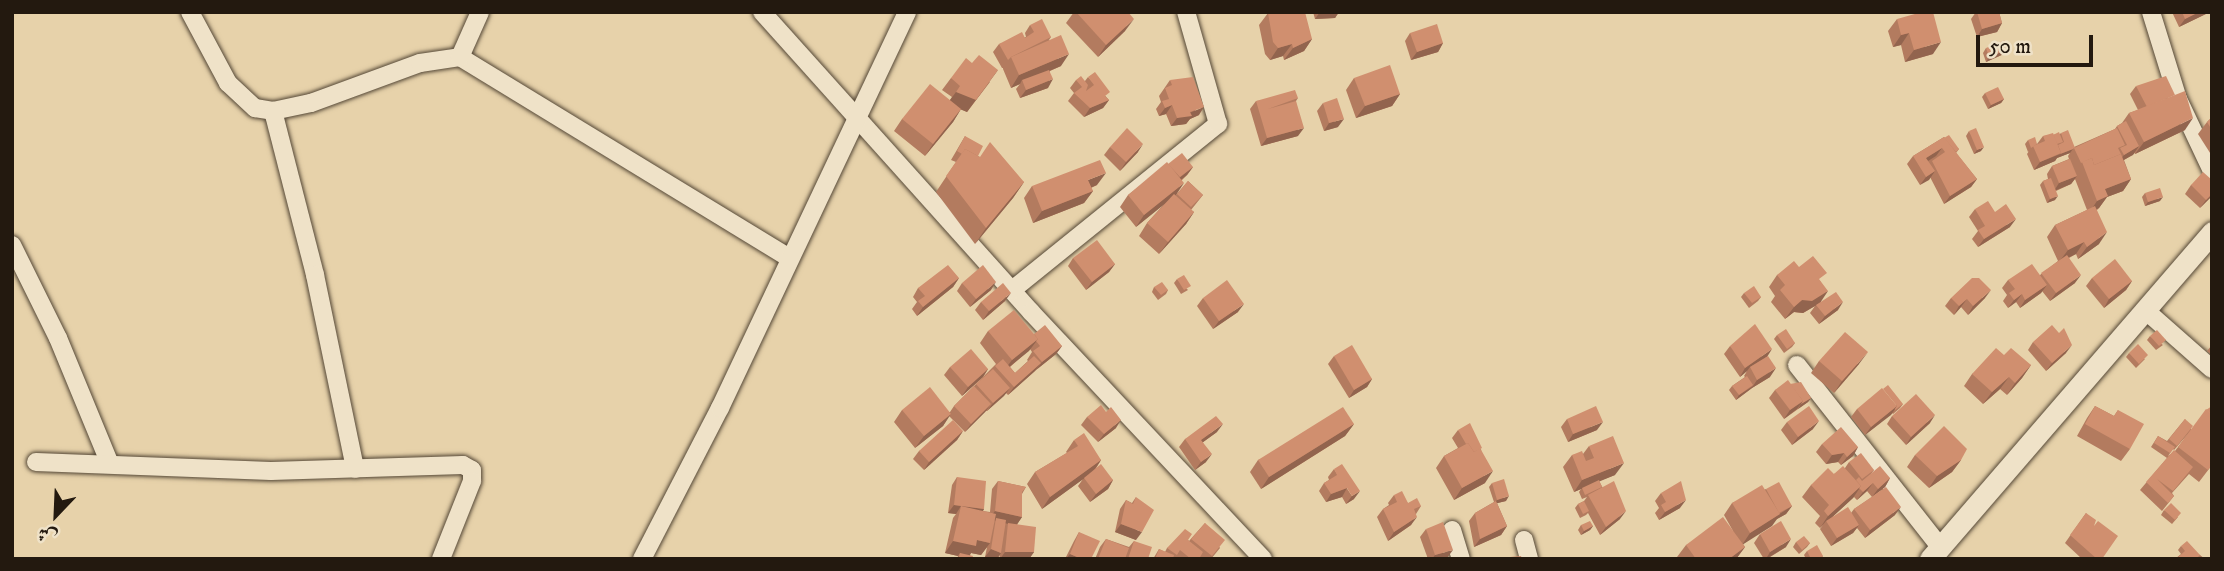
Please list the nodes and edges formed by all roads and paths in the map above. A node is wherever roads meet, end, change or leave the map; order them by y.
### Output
1 (190, 12) edge
2 (480, 12) edge
3 (762, 12) edge
4 (907, 12) edge
5 (1186, 12) edge
6 (2151, 12) edge
7 (460, 57) junction
8 (273, 111) junction
9 (855, 117) junction
10 (2212, 171) edge
11 (2212, 232) edge
12 (12, 245) edge
13 (789, 258) junction
14 (1012, 290) junction
15 (2145, 310) junction
16 (1797, 365) dead end
17 (2212, 369) edge
18 (36, 462) dead end
19 (109, 462) junction
20 (355, 469) junction
21 (1452, 530) dead end
22 (1524, 540) dead end
23 (1935, 553) edge
24 (441, 559) edge
25 (642, 559) edge
26 (1263, 559) edge
27 (1461, 559) edge
28 (1529, 559) edge

1 - 8 street
2 - 7 street
3 - 9 street
4 - 9 street
5 - 14 street
6 - 10 street
7 - 8 street
7 - 13 street
8 - 20 street
9 - 13 street
9 - 14 street
11 - 15 street
12 - 19 street
13 - 25 street
14 - 26 street
15 - 17 street
15 - 23 street
16 - 23 street
18 - 19 street
19 - 20 street
20 - 24 street
21 - 27 street
22 - 28 street

